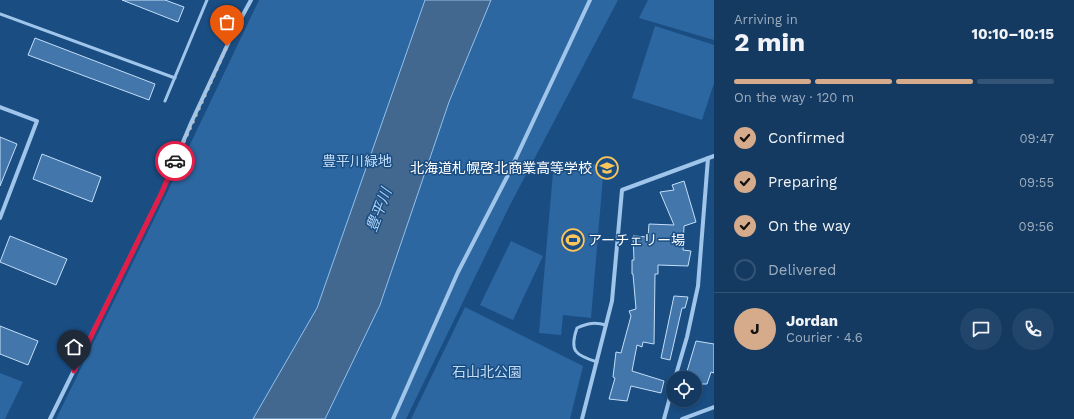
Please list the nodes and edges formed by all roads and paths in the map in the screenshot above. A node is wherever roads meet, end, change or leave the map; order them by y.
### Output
1 (207, 0) edge
2 (251, 0) edge
3 (590, 0) edge
4 (0, 14) edge
5 (175, 78) junction
6 (166, 101) dead end
7 (0, 107) edge
8 (714, 156) edge
9 (708, 158) junction
10 (0, 218) edge
11 (606, 325) junction
12 (597, 362) junction
13 (677, 371) edge
14 (667, 407) edge
15 (714, 407) edge
16 (50, 419) edge
17 (393, 419) edge
18 (582, 419) edge
19 (664, 419) edge
20 (682, 419) edge

1 - 5 lane
2 - 16 street
3 - 17 street
4 - 5 lane
5 - 6 lane
7 - 10 street
8 - 9 street
9 - 11 street
9 - 13 street
11 - 12 street
11 - 12 lane
12 - 18 street
14 - 19 street
15 - 20 street

